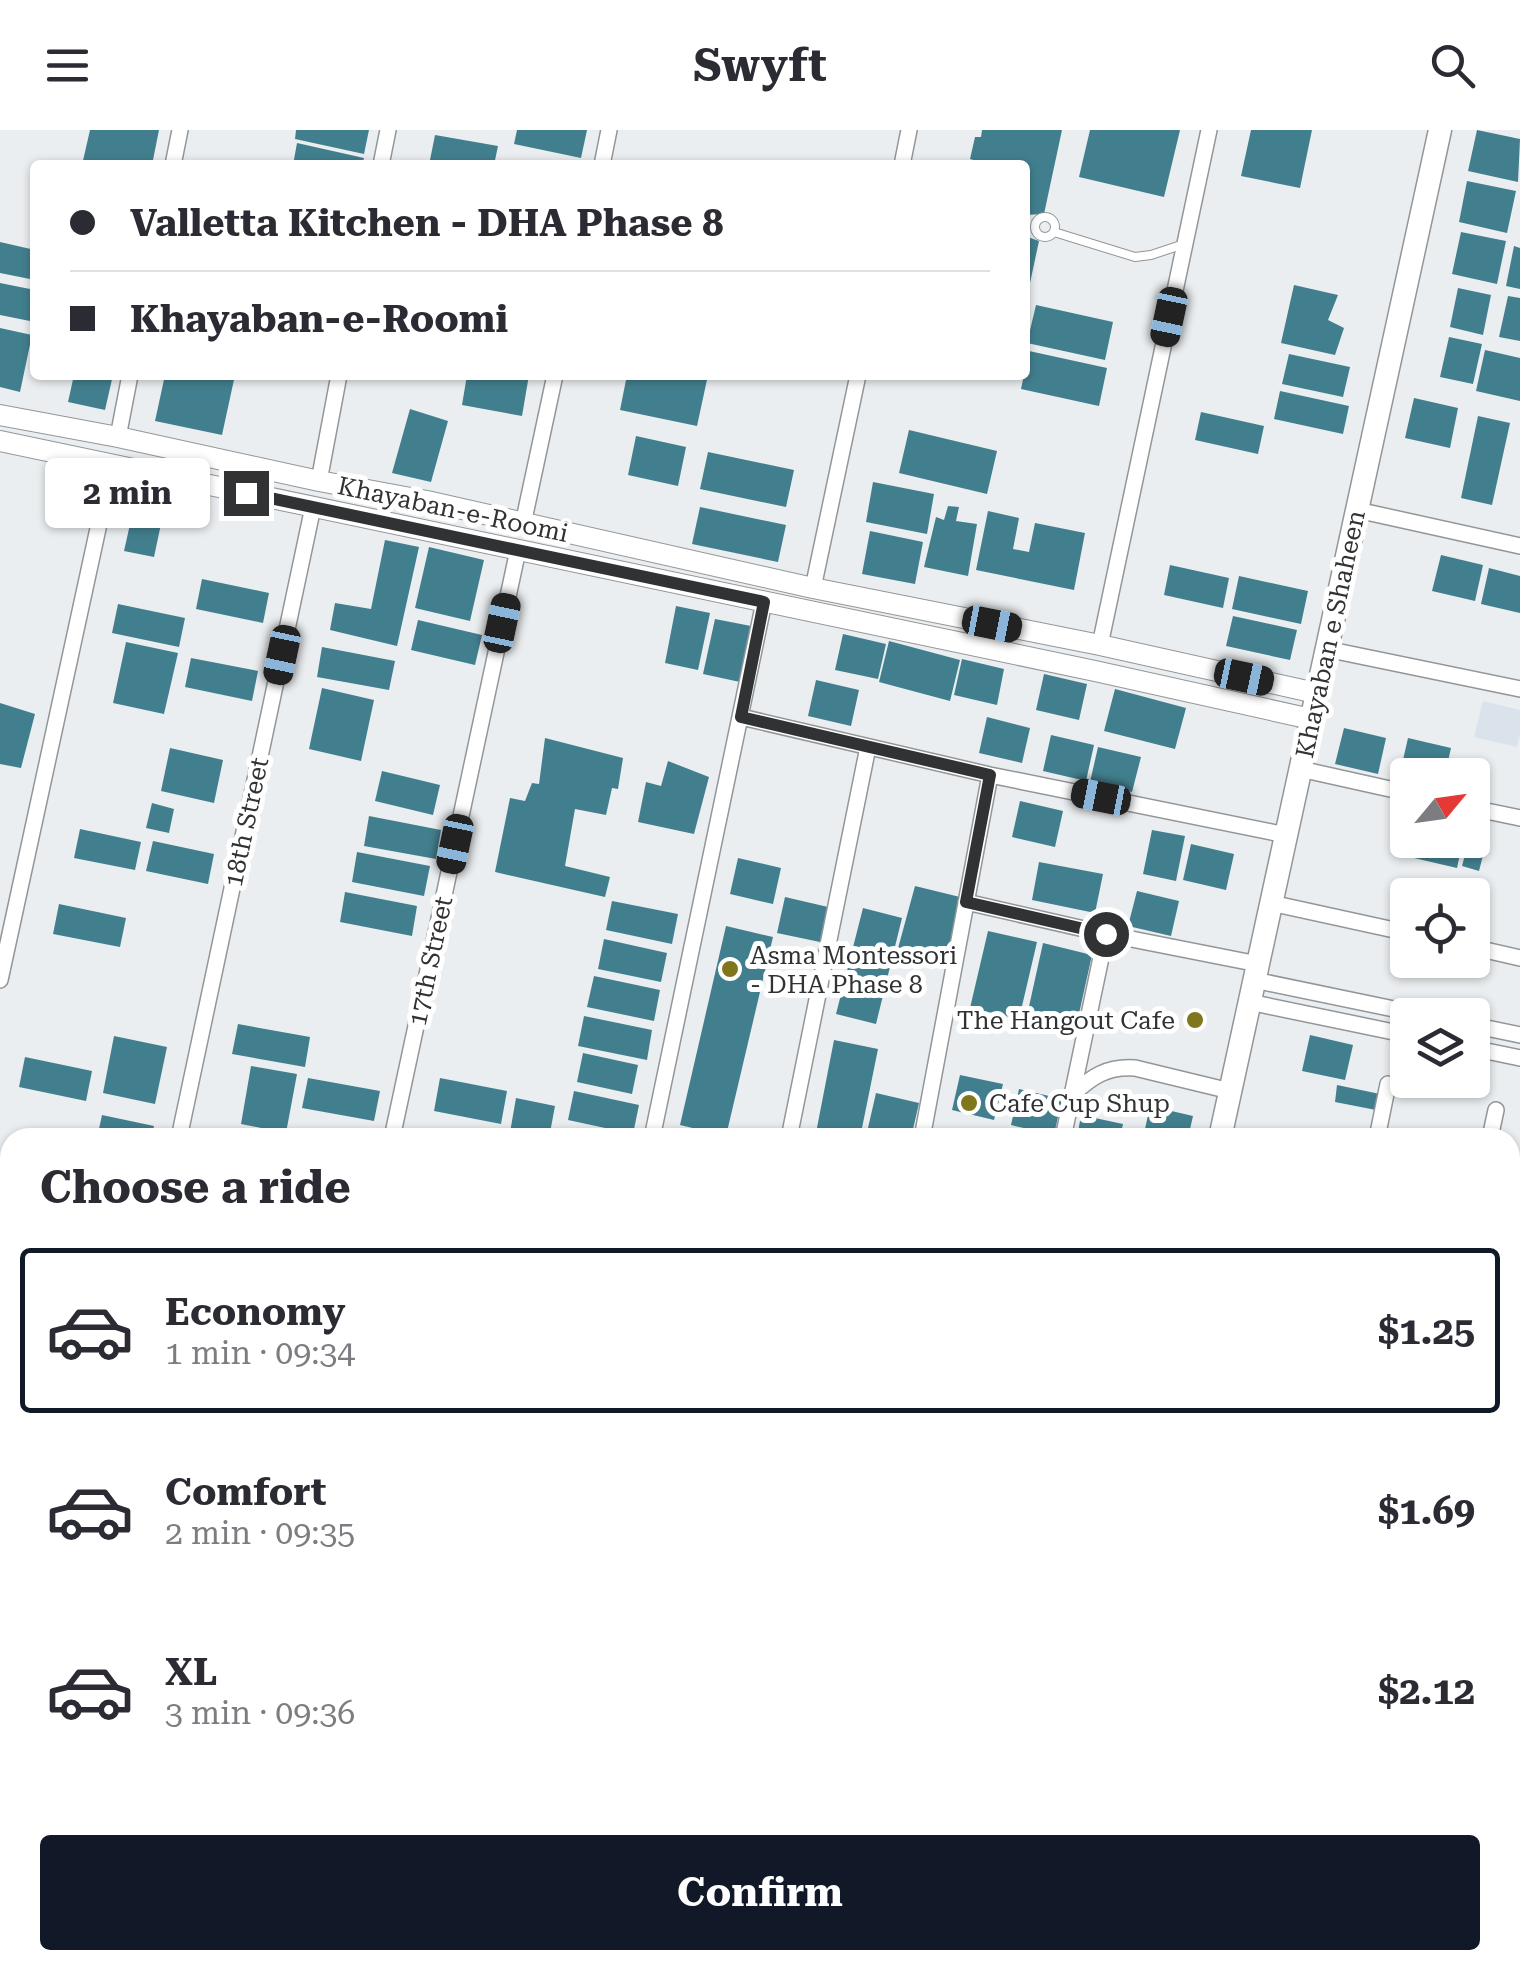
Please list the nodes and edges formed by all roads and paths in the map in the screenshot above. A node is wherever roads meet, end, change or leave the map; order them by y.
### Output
1 (180, 130) edge
2 (388, 130) edge
3 (609, 130) edge
4 (909, 130) edge
5 (1209, 130) edge
6 (1440, 130) edge
7 (174, 160) edge
8 (382, 160) edge
9 (603, 160) edge
10 (903, 160) edge
11 (1054, 232) dead end
12 (1184, 244) junction
13 (129, 380) edge
14 (339, 380) edge
15 (554, 380) edge
16 (857, 380) edge
17 (0, 415) edge
18 (118, 436) junction
19 (0, 441) edge
20 (112, 464) junction
21 (319, 481) junction
22 (373, 491) junction
23 (427, 501) junction
24 (313, 507) junction
25 (1357, 510) junction
26 (372, 519) junction
27 (523, 524) junction
28 (419, 529) junction
29 (1520, 546) edge
30 (518, 550) junction
31 (814, 588) junction
32 (764, 602) junction
33 (1100, 645) junction
34 (1326, 649) junction
35 (1520, 689) edge
36 (1316, 693) junction
37 (741, 717) junction
38 (1311, 719) junction
39 (868, 746) junction
40 (1300, 769) junction
41 (990, 775) junction
42 (1390, 789) edge
43 (1490, 812) edge
44 (1520, 818) edge
45 (1286, 835) junction
46 (966, 902) junction
47 (1271, 903) junction
48 (1390, 929) edge
49 (1106, 934) junction
50 (1490, 951) edge
51 (1520, 958) edge
52 (0, 980) edge
53 (1254, 982) junction
54 (1390, 1009) edge
55 (1390, 1029) edge
56 (1490, 1029) edge
57 (1520, 1035) edge
58 (1490, 1052) edge
59 (1520, 1058) edge
60 (1388, 1084) dead end
61 (1230, 1090) junction
62 (1072, 1095) junction
63 (1496, 1110) dead end
64 (181, 1128) edge
65 (394, 1128) edge
66 (656, 1128) edge
67 (792, 1128) edge
68 (924, 1128) edge
69 (1065, 1128) edge
70 (1222, 1128) edge
71 (1379, 1128) edge
72 (1492, 1128) edge

1 - 7 street
2 - 8 street
3 - 9 street
4 - 10 street
5 - 12 street
6 - 25 main road, Khayaban e Shaheen
11 - 12 lane
12 - 33 street
13 - 18 street
14 - 21 street
15 - 27 street
16 - 31 street
17 - 18 street, Khayaban-e-Roomi
18 - 21 street, Khayaban-e-Roomi
19 - 20 street, Khayaban-e-Roomi
20 - 24 street, Khayaban-e-Roomi
20 - 52 street
21 - 22 street, Khayaban-e-Roomi
22 - 23 street, Khayaban-e-Roomi
22 - 26 street
23 - 27 street, Khayaban-e-Roomi
23 - 28 street
24 - 26 street, Khayaban-e-Roomi
24 - 64 street, 18th Street
25 - 29 street
25 - 34 main road, Khayaban e Shaheen
26 - 28 street, Khayaban-e-Roomi
27 - 31 street, Khayaban-e-Roomi
28 - 30 street, Khayaban-e-Roomi
30 - 32 street, Khayaban-e-Roomi
30 - 65 street, 17th Street
31 - 33 street, Khayaban-e-Roomi
32 - 37 street
32 - 38 street, Khayaban-e-Roomi
33 - 36 street, Khayaban-e-Roomi
34 - 35 street
34 - 36 main road, Khayaban e Shaheen
36 - 38 main road, Khayaban e Shaheen
37 - 39 street
37 - 66 street
38 - 40 main road, Khayaban e Shaheen
39 - 41 street
39 - 67 street
40 - 42 street
40 - 45 main road, Khayaban e Shaheen
41 - 45 street
41 - 46 street
43 - 44 street
45 - 47 main road, Khayaban e Shaheen
46 - 49 street
46 - 68 street
47 - 48 street
47 - 53 main road, Khayaban e Shaheen
49 - 53 street
49 - 62 street
50 - 51 street
53 - 54 street
53 - 55 street
53 - 61 main road, Khayaban e Shaheen
56 - 57 street
58 - 59 street
60 - 71 street
61 - 62 street
61 - 70 main road, Khayaban e Shaheen
62 - 69 street
63 - 72 street

